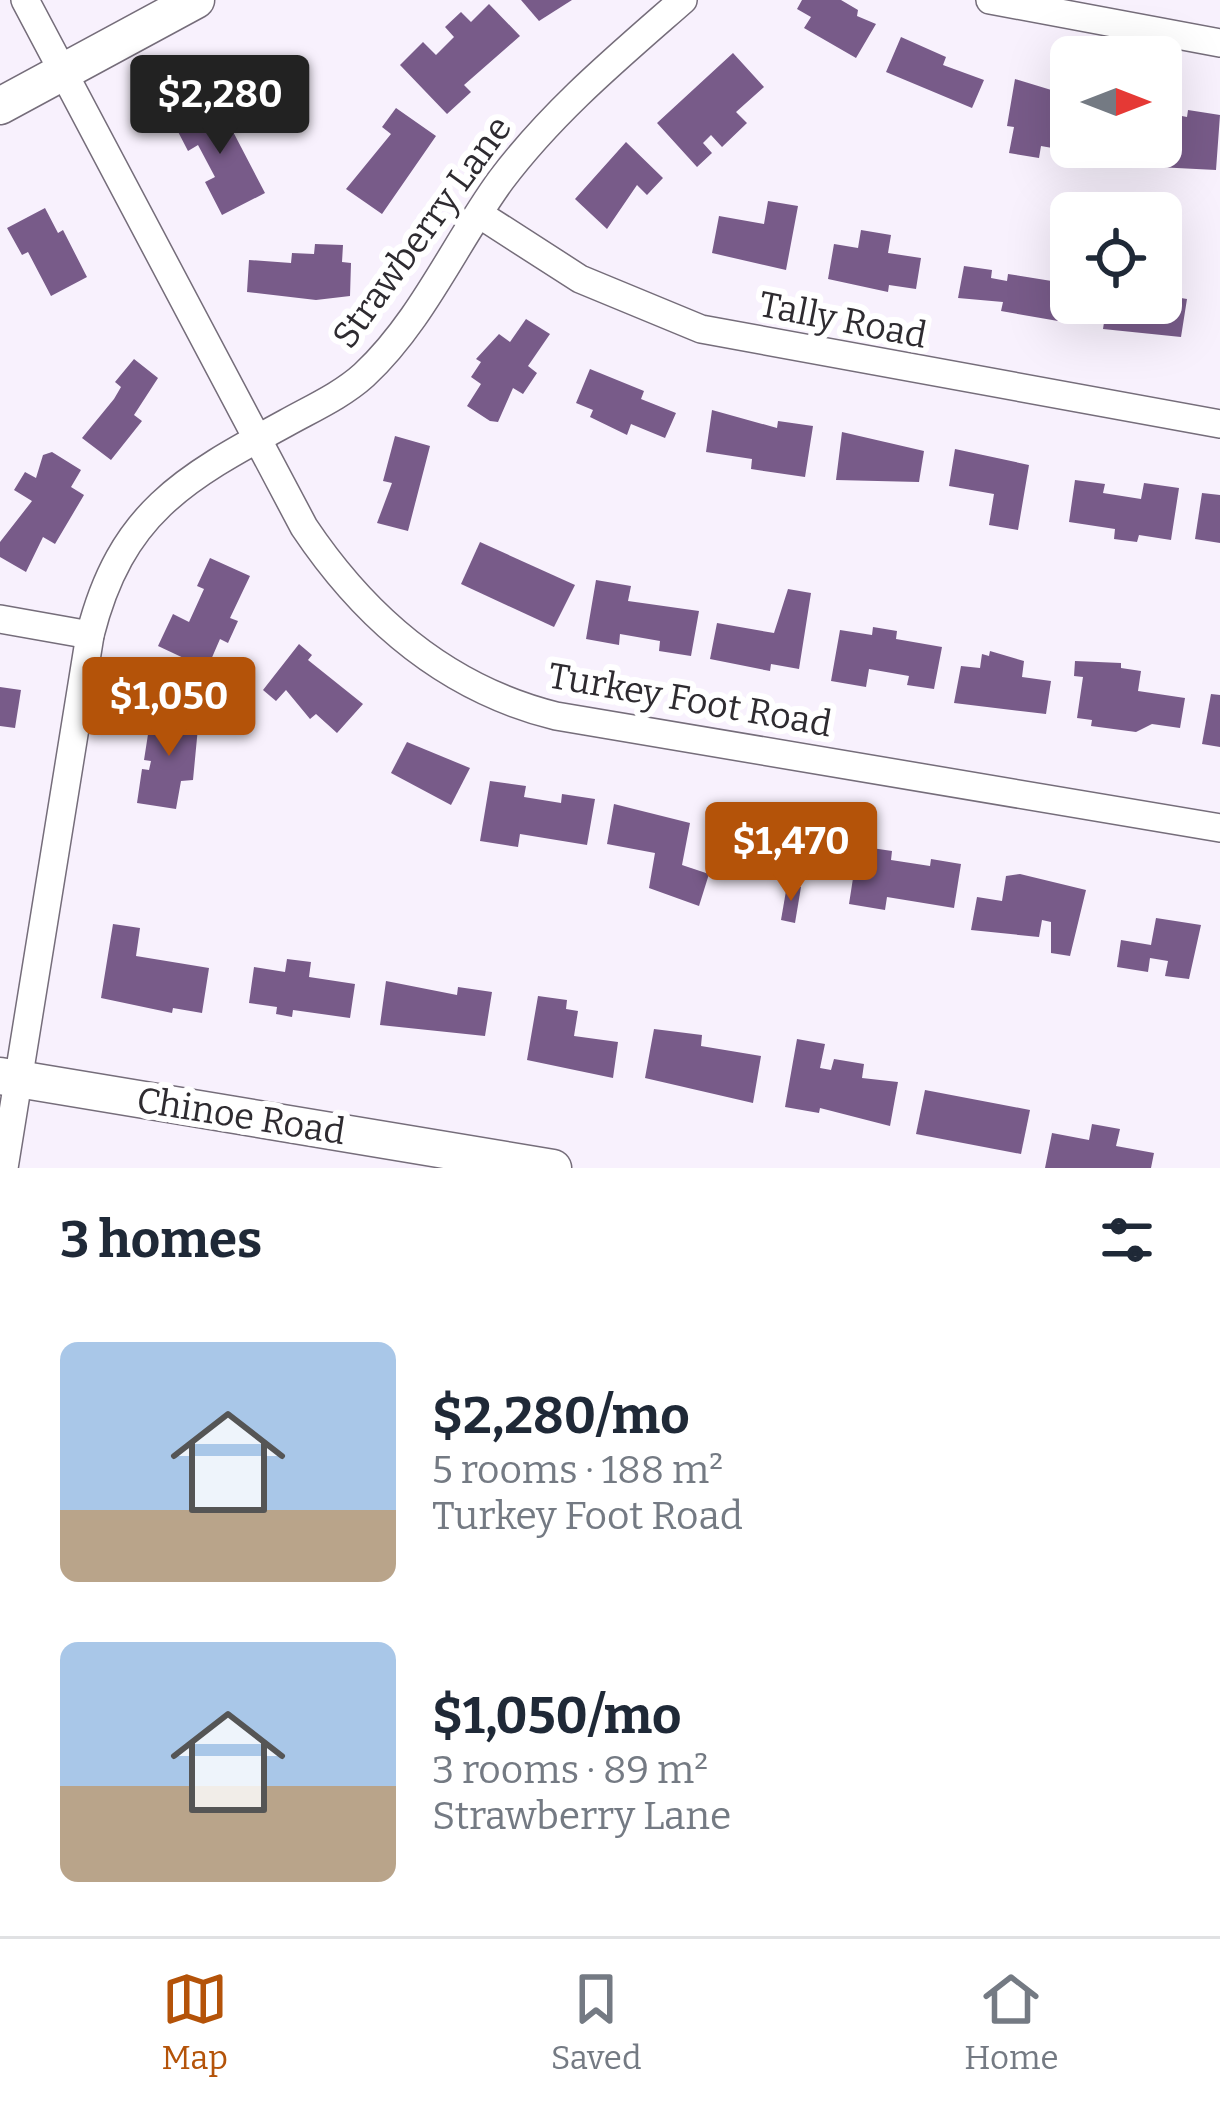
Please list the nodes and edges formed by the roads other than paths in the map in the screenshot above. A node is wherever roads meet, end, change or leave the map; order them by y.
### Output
1 (25, 0) edge
2 (196, 0) edge
3 (682, 0) edge
4 (990, 0) edge
5 (1220, 44) edge
6 (63, 70) junction
7 (0, 106) edge
8 (479, 214) junction
9 (1220, 424) edge
10 (258, 439) junction
11 (0, 619) edge
12 (90, 635) junction
13 (1220, 828) edge
14 (10, 1077) edge
15 (4, 1168) edge
16 (553, 1168) edge

1 - 6 street, Turkey Foot Road
2 - 6 street
3 - 8 street, Strawberry Lane
4 - 5 street
6 - 7 street
6 - 10 street, Turkey Foot Road
8 - 9 street, Tally Road
8 - 10 street, Strawberry Lane
10 - 12 street, Strawberry Lane
10 - 13 street, Turkey Foot Road
11 - 12 street
12 - 14 street, Strawberry Lane
14 - 15 street, Strawberry Lane
14 - 16 street, Chinoe Road

